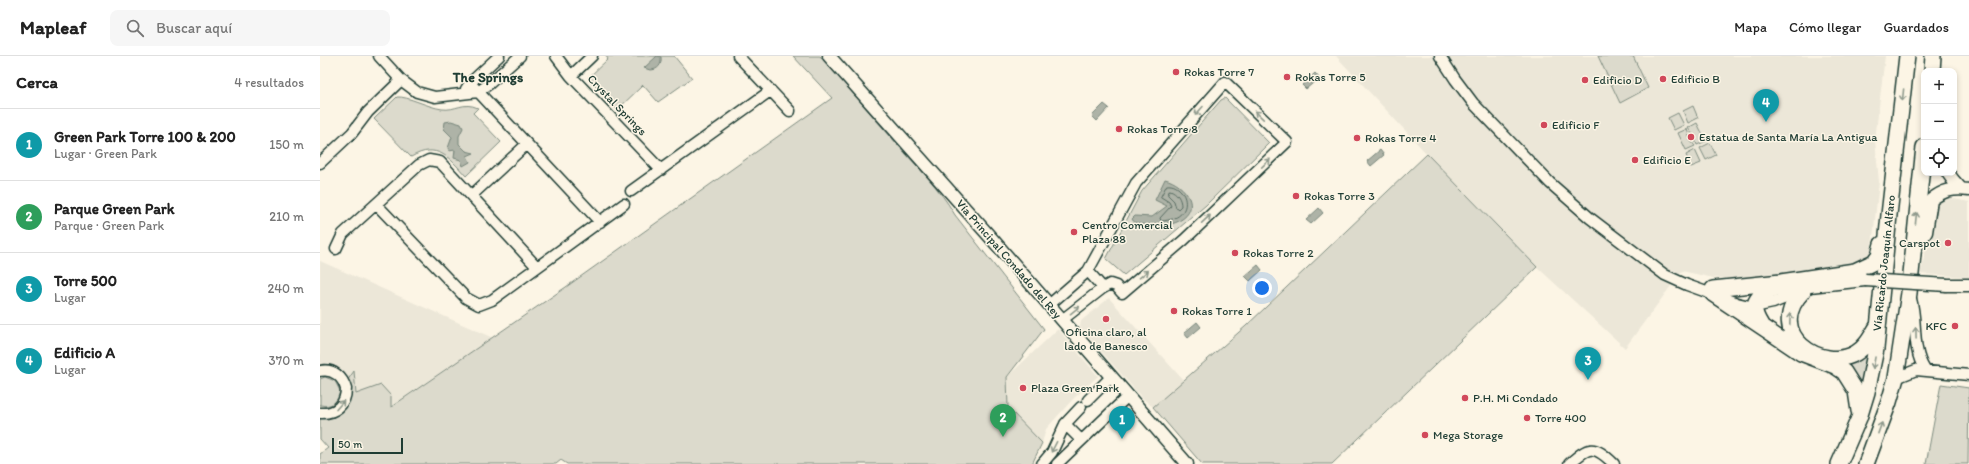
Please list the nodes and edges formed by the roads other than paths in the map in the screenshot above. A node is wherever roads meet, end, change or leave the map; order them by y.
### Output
1 (379, 56) edge
2 (499, 56) edge
3 (520, 56) edge
4 (556, 56) edge
5 (592, 56) edge
6 (738, 56) edge
7 (829, 56) edge
8 (1440, 56) edge
9 (1907, 56) edge
10 (571, 76) junction
11 (401, 80) junction
12 (470, 84) junction
13 (770, 90) junction
14 (464, 92) junction
15 (478, 92) junction
16 (790, 111) dead end
17 (527, 144) junction
18 (320, 163) edge
19 (661, 170) junction
20 (1921, 176) edge
21 (1950, 176) edge
22 (1965, 189) edge
23 (631, 191) dead end
24 (472, 195) junction
25 (376, 204) junction
26 (624, 204) dead end
27 (1889, 215) junction
28 (600, 222) junction
29 (336, 249) dead end
30 (1913, 252) junction
31 (537, 266) junction
32 (1088, 271) junction
33 (1969, 285) edge
34 (1821, 286) junction
35 (1102, 288) junction
36 (1773, 290) junction
37 (1713, 291) junction
38 (1804, 291) junction
39 (1909, 293) junction
40 (1049, 305) junction
41 (1754, 307) junction
42 (1062, 320) junction
43 (1761, 326) junction
44 (1878, 326) junction
45 (320, 370) edge
46 (1924, 370) junction
47 (1969, 375) edge
48 (1111, 377) junction
49 (1896, 378) junction
50 (1128, 396) junction
51 (320, 413) edge
52 (1859, 418) junction
53 (1065, 424) junction
54 (1081, 440) junction
55 (1042, 464) edge
56 (1057, 464) edge
57 (1187, 464) edge
58 (1568, 464) edge
59 (1614, 464) edge
60 (1839, 464) edge
61 (1866, 464) edge

1 - 11 street
2 - 12 street
3 - 15 street
4 - 10 street, Crystal Springs
5 - 10 street
6 - 13 street
7 - 40 street, Vía Principal Condado del Rey
8 - 37 street
9 -> 27 main road, Vía Ricardo Joaquín Alfaro
10 - 19 street, Crystal Springs
11 - 14 street
11 - 18 street
12 - 14 street
12 - 15 street
13 - 16 street
13 - 19 street
14 - 15 street
15 - 17 street
17 - 24 street
17 - 28 street
19 - 23 street
30 -> 20 main road
21 - 22 street
22 - 30 street
24 - 25 street
24 - 31 street
25 - 29 street
25 - 31 street
26 - 28 street
27 - 37 main road
27 - 44 main road, Vía Ricardo Joaquín Alfaro
28 - 31 street
30 - 39 main road
32 - 35 street
35 -> 32 street
32 - 40 street
33 - 34 street, bridge
34 - 36 street
34 - 38 street
42 -> 35 street
36 - 37 street
36 - 41 main road
37 - 41 street
37 - 43 main road
38 - 41 street
44 -> 38 main road
46 -> 39 street
39 - 49 main road
40 - 42 street, Vía Principal Condado del Rey
41 - 43 main road
42 - 48 street, Vía Principal Condado del Rey
43 - 52 main road
44 -> 52 main road, Vía Ricardo Joaquín Alfaro
51 -> 45 street
46 - 47 street
46 - 49 street
48 - 50 street, Vía Principal Condado del Rey
48 - 53 street
61 -> 49 main road
50 - 54 street
50 - 57 street, Vía Principal Condado del Rey
52 - 60 main road, Vía Ricardo Joaquín Alfaro
53 - 54 street
53 -> 55 street
54 - 56 street
58 - 59 street

